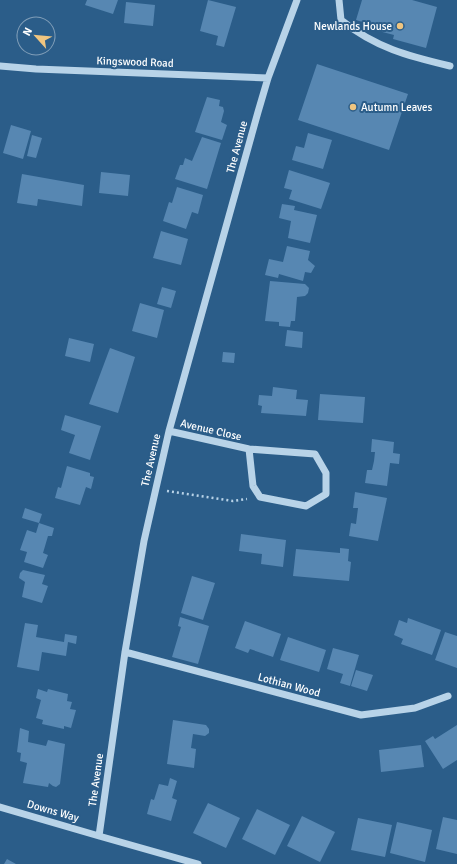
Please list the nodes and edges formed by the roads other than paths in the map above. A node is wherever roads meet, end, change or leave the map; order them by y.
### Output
1 (297, 0) edge
2 (339, 0) edge
3 (0, 66) edge
4 (450, 66) dead end
5 (268, 78) junction
6 (169, 431) junction
7 (249, 449) junction
8 (125, 652) junction
9 (448, 696) dead end
10 (0, 807) edge
11 (99, 836) junction
12 (188, 862) edge
13 (198, 864) edge

1 - 5 street, The Avenue
2 - 4 street
3 - 5 street, Kingswood Road
5 - 6 street, The Avenue
6 - 7 street, Avenue Close
6 - 8 street, The Avenue
7 - 7 street, Avenue Close
8 - 9 street, Lothian Wood
8 - 11 street, The Avenue
10 - 11 street, Downs Way
11 - 12 street
12 - 13 street

